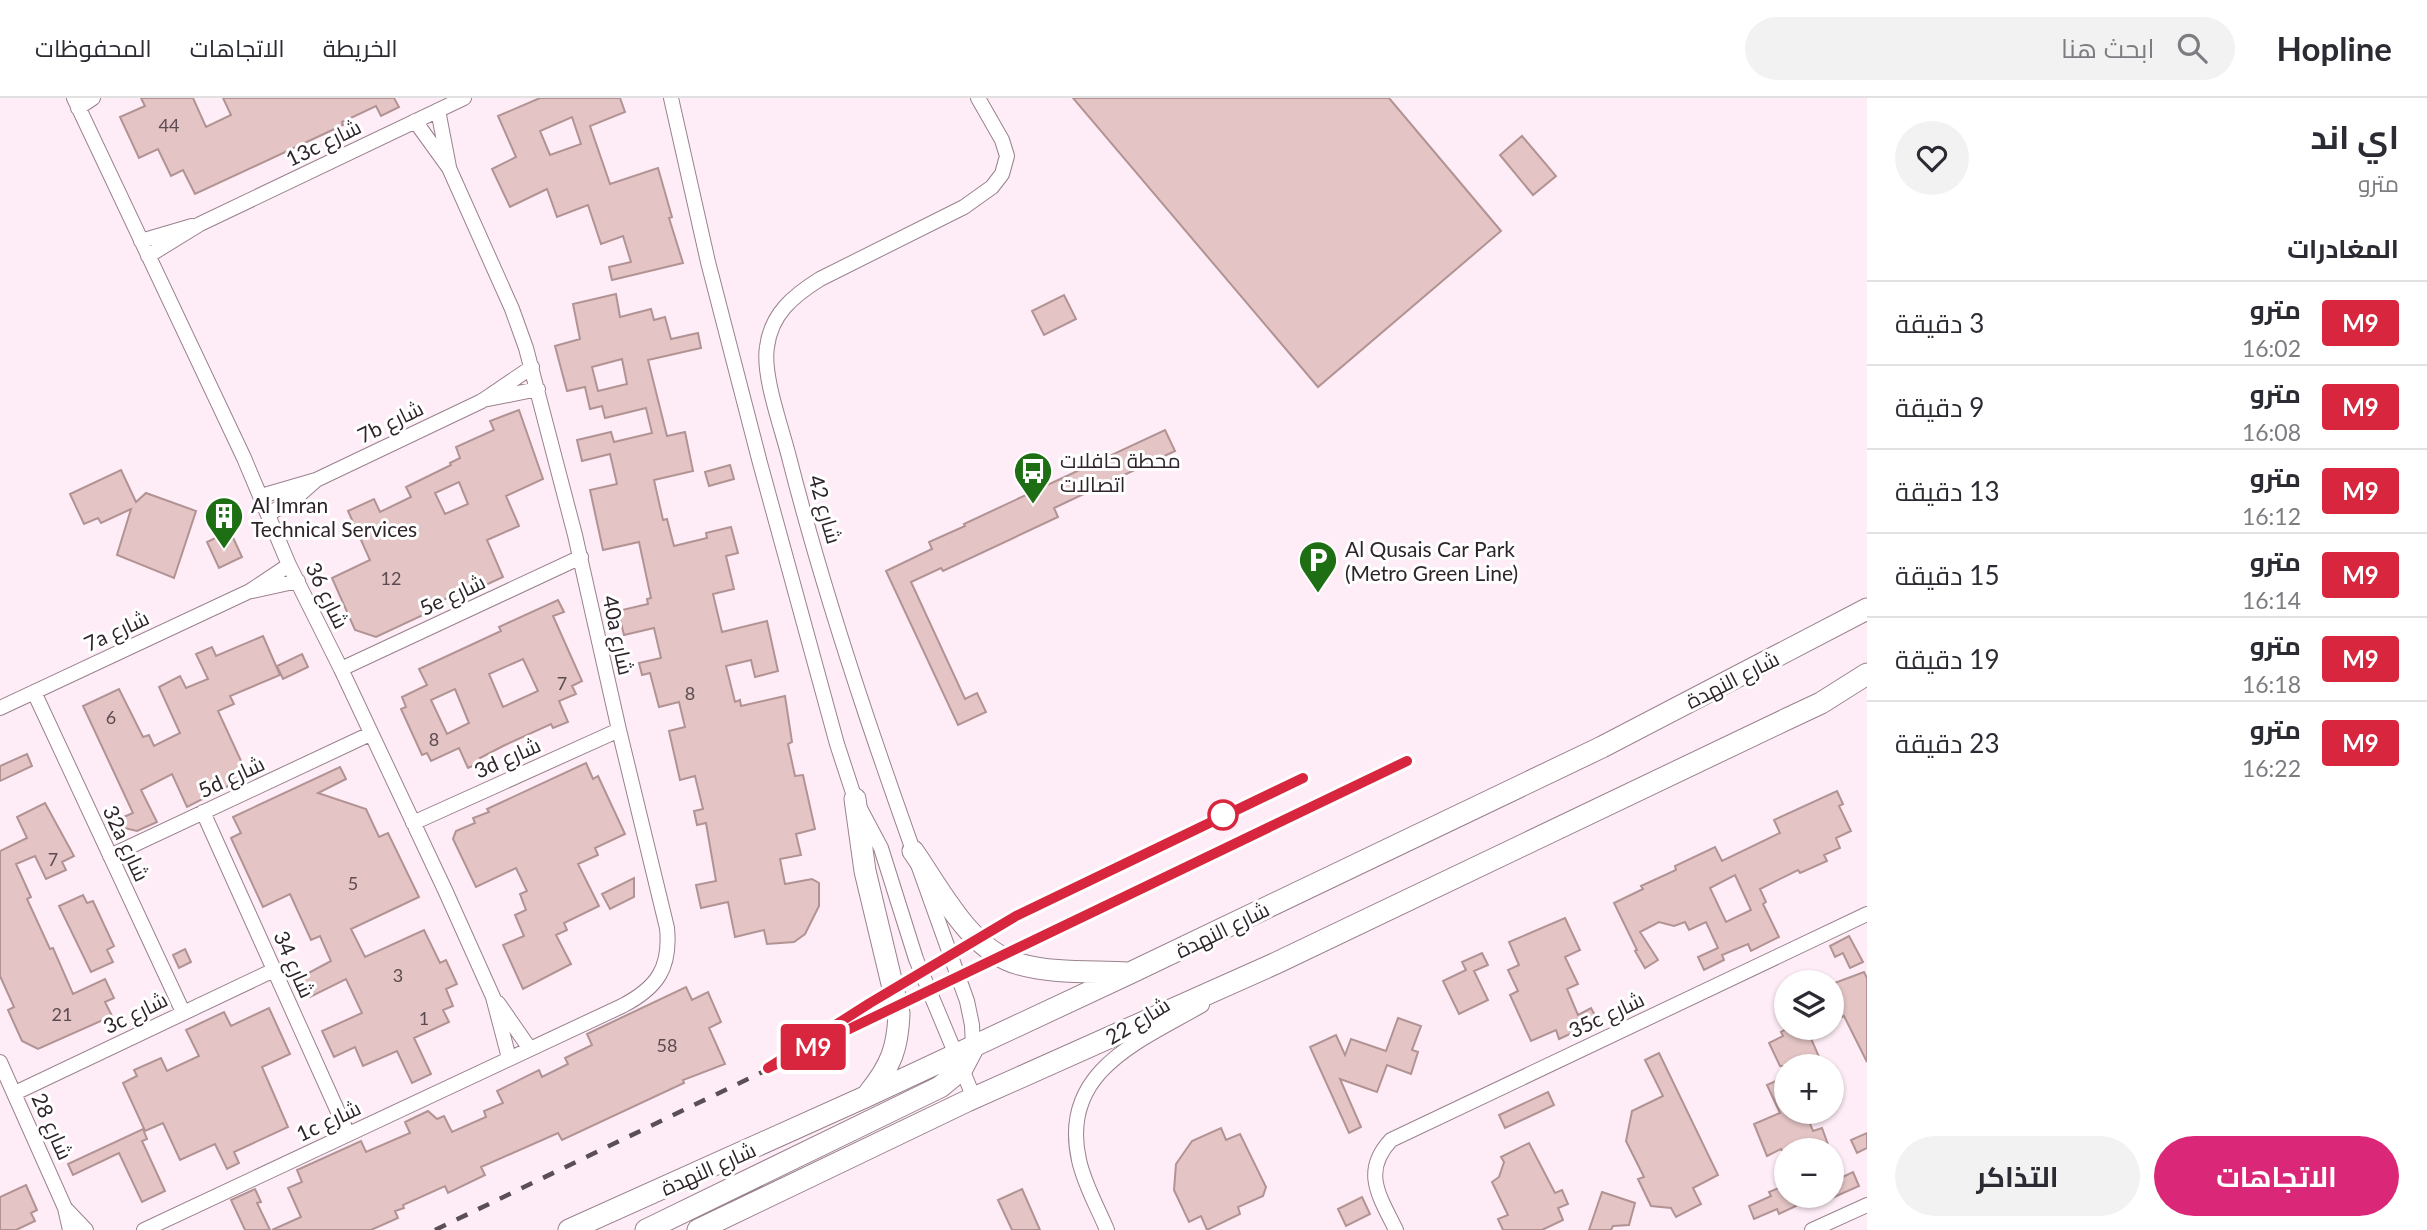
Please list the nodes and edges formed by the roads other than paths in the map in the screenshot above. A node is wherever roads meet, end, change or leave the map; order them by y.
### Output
1 (93, 98) edge
2 (464, 98) edge
3 (671, 98) edge
4 (679, 98) edge
5 (978, 98) edge
6 (76, 103) edge
7 (438, 110) junction
8 (415, 121) junction
9 (680, 138) junction
10 (449, 168) junction
11 (200, 224) junction
12 (141, 242) junction
13 (148, 256) junction
14 (532, 367) junction
15 (538, 388) junction
16 (482, 401) junction
17 (316, 480) junction
18 (261, 496) junction
19 (269, 514) junction
20 (580, 556) junction
21 (289, 565) junction
22 (298, 582) junction
23 (250, 591) junction
24 (1867, 609) edge
25 (341, 668) junction
26 (1867, 674) edge
27 (34, 692) junction
28 (0, 708) edge
29 (619, 730) junction
30 (370, 734) junction
31 (855, 799) junction
32 (203, 812) junction
33 (413, 823) junction
34 (914, 851) junction
35 (110, 856) junction
36 (1867, 914) edge
37 (1274, 964) junction
38 (274, 970) junction
39 (1130, 973) junction
40 (493, 996) junction
41 (183, 1012) junction
42 (530, 1049) junction
43 (964, 1057) junction
44 (509, 1058) junction
45 (0, 1062) edge
46 (15, 1093) junction
47 (865, 1097) junction
48 (974, 1098) junction
49 (348, 1134) junction
50 (1867, 1205) edge
51 (65, 1208) junction
52 (70, 1230) edge
53 (86, 1230) edge
54 (144, 1230) edge
55 (569, 1230) edge
56 (646, 1230) edge
57 (698, 1230) edge
58 (1107, 1230) edge
59 (1396, 1230) edge
60 (1812, 1230) edge

1 - 6 street
2 - 7 street, 13c شارع
3 - 9 street, شارع 42
4 - 9 street, شارع 42
5 - 34 street, شارع 42
6 - 12 street, شارع 36
7 - 8 street, 13c شارع
7 - 10 street, 40a شارع
8 - 10 street, 40a شارع
8 - 11 street, 13c شارع
9 - 31 street, شارع 42
10 - 14 street, 40a شارع
11 - 12 street, 13c شارع
11 - 13 street, 13c شارع
12 - 13 street, شارع 36
13 - 18 street, شارع 36
14 - 15 street, 40a شارع
14 - 16 street, 7b شارع
15 - 16 street, 7b شارع
15 - 20 street, 40a شارع
16 - 17 street, 7b شارع
17 - 18 street, 7b شارع
17 - 19 street, 7b شارع
18 - 19 street, شارع 36
19 - 21 street, شارع 36
20 - 25 street, 5e شارع
20 - 29 street, 40a شارع
21 - 22 street, شارع 36
21 - 23 street, 7a شارع
22 - 23 street, 7a شارع
22 - 25 street, شارع 36
23 - 27 street, 7a شارع
24 - 39 main road, شارع النهدة
25 - 30 street, شارع 36
26 - 37 main road
27 - 28 street, 7a شارع
27 - 35 street, 32a شارع
29 - 33 street, 3d شارع
29 - 42 street, 40a شارع
30 - 32 street, 5d شارع
30 - 33 street, شارع 36
31 - 43 street, شارع 42
31 - 47 main road
32 - 35 street, 5d شارع
32 - 38 street, شارع 34
33 - 40 street, شارع 36
34 - 39 main road
34 - 43 street, شارع 42
35 - 41 street, 32a شارع
36 - 59 street, 35c شارع
37 - 48 main road
37 - 58 street, شارع 22
38 - 41 street, 3c شارع
38 - 49 street, شارع 34
39 - 43 main road, شارع النهدة
40 - 42 street, شارع 36
40 - 44 street, شارع 36
41 - 46 street, 3c شارع
42 - 44 street, 1c شارع
43 - 47 main road, شارع النهدة
43 - 48 street, شارع 42
43 - 56 main road
44 - 49 street, 1c شارع
45 - 46 street, شارع 28
46 - 51 street, شارع 28
47 - 55 main road, شارع النهدة
48 - 57 main road
49 - 54 street, 1c شارع
50 - 60 street
51 - 52 street, شارع 28
51 - 53 street, شارع 28

